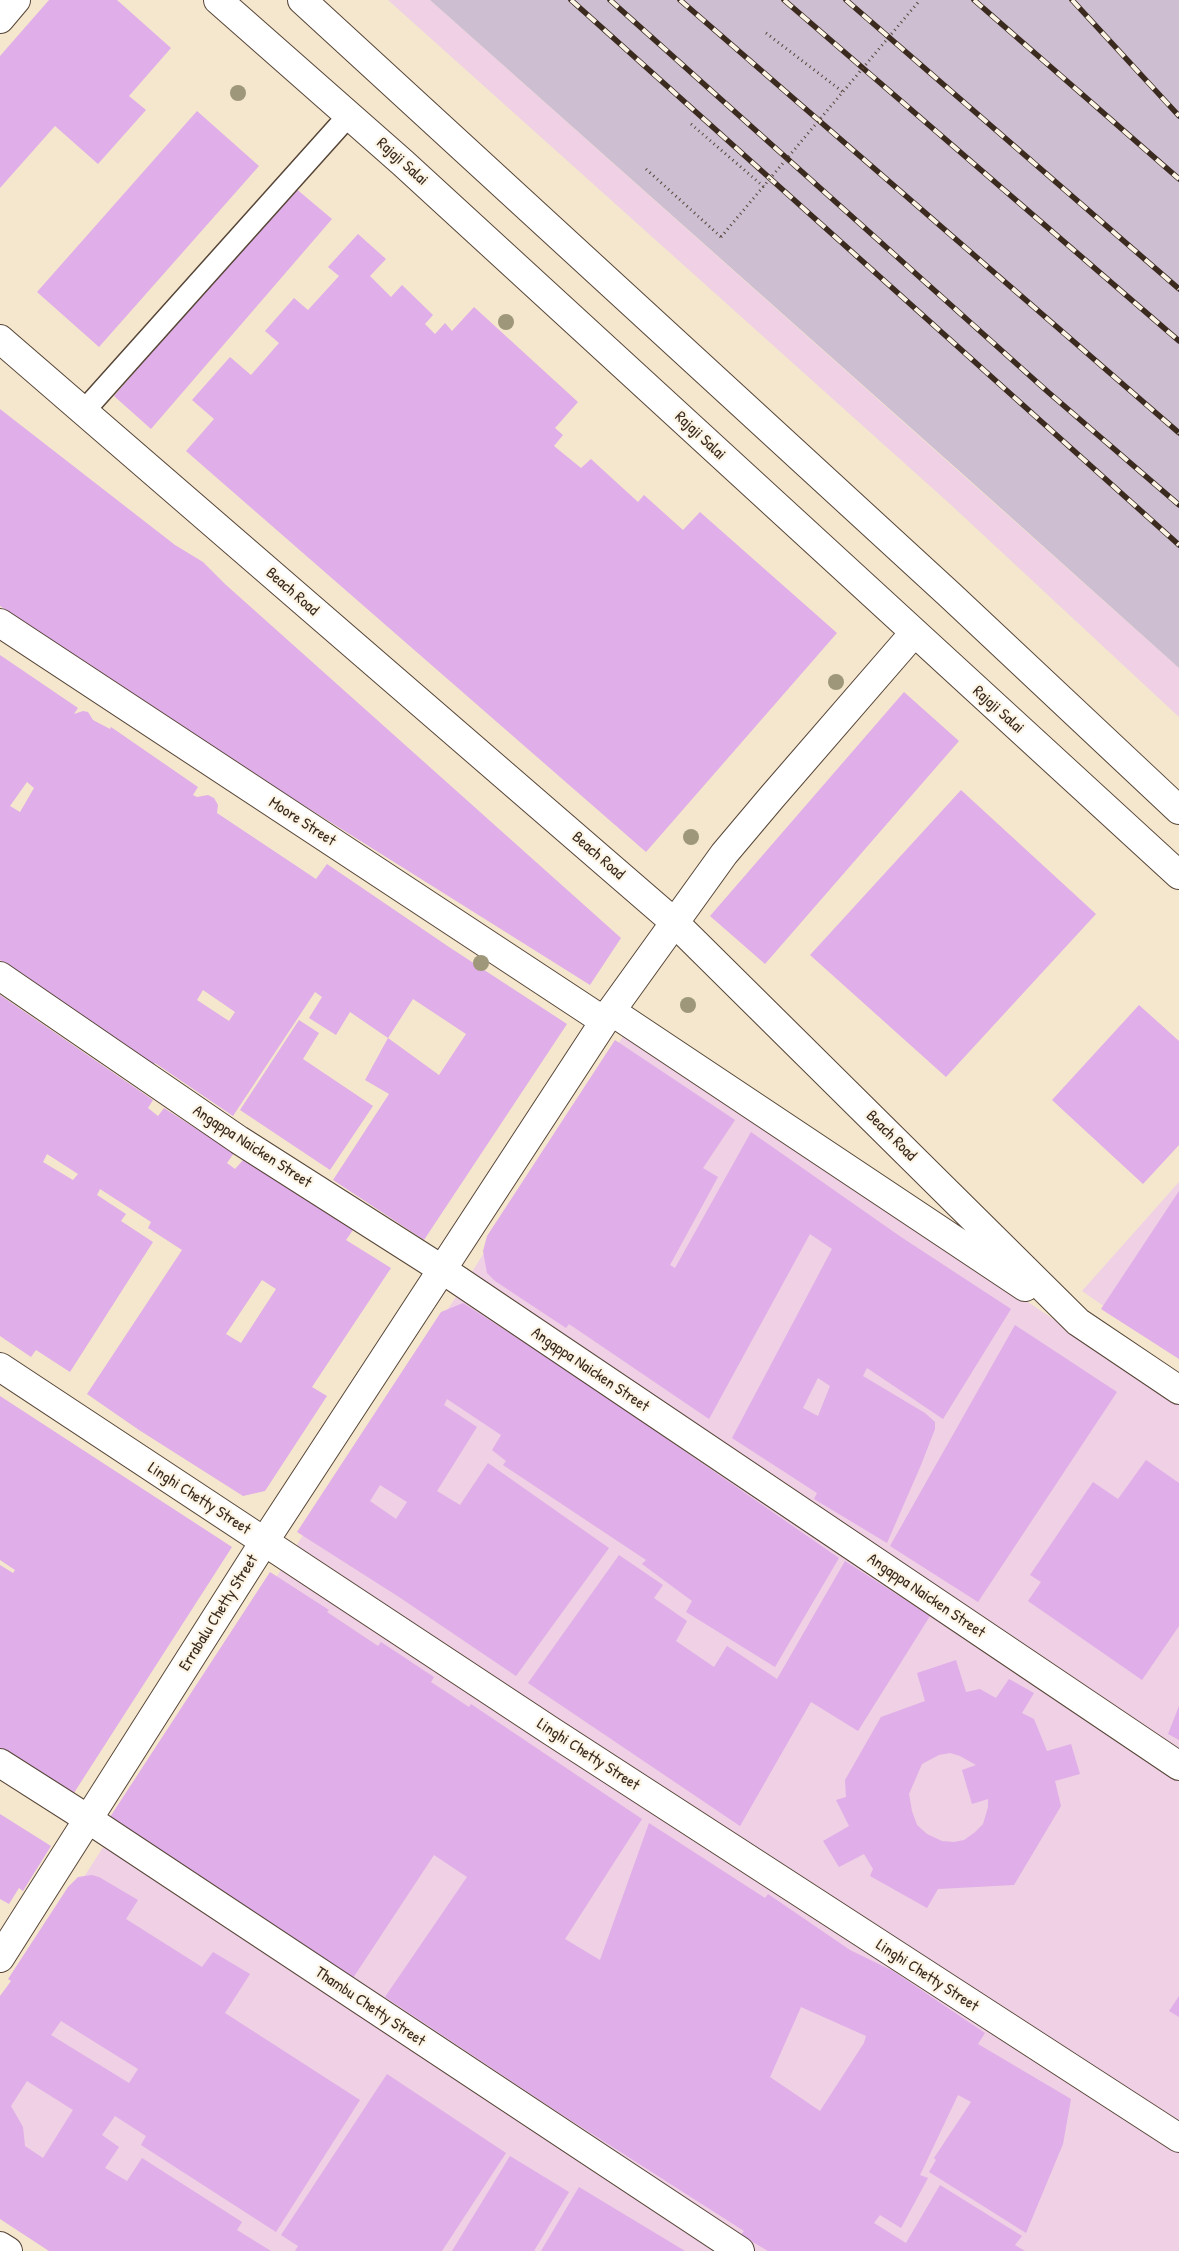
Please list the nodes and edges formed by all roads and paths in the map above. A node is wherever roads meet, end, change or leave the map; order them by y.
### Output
1 (16, 0) edge
2 (218, 0) edge
3 (302, 0) edge
4 (920, 0) edge
5 (0, 19) edge
6 (766, 33) dead end
7 (843, 92) junction
8 (349, 115) junction
9 (691, 124) dead end
10 (646, 169) dead end
11 (764, 187) junction
12 (0, 339) edge
13 (82, 412) junction
14 (0, 623) edge
15 (914, 633) junction
16 (1179, 810) edge
17 (1179, 875) edge
18 (674, 922) junction
19 (0, 976) edge
20 (608, 1016) junction
21 (443, 1270) junction
22 (1078, 1322) junction
23 (0, 1368) edge
24 (1179, 1390) edge
25 (264, 1542) junction
26 (0, 1763) edge
27 (1179, 1766) edge
28 (88, 1819) junction
29 (0, 1958) edge
30 (1179, 2138) edge
31 (0, 2246) edge
32 (8, 2251) edge
33 (740, 2251) edge

1 - 5 street
2 - 8 street, Rajaji Salai
3 - 16 street
4 - 7 path, bridge
6 - 7 path
7 - 11 path, bridge
8 - 13 lane
8 - 15 street, Rajaji Salai
9 - 11 path
10 - 11 path, bridge
12 - 13 street, Beach Road
13 - 18 street, Beach Road
14 - 20 street, Moore Street
15 - 17 street, Rajaji Salai
15 - 18 street, Errabalu Chetty Street
18 - 20 street, Errabalu Chetty Street
18 - 22 street, Beach Road
19 - 21 street, Angappa Naicken Street
20 - 21 street, Errabalu Chetty Street
20 - 22 street, Moore Street
21 - 25 street, Errabalu Chetty Street
21 - 27 street, Angappa Naicken Street
22 - 24 street, Beach Road
23 - 25 street, Linghi Chetty Street
25 - 28 street, Errabalu Chetty Street
25 - 30 street, Linghi Chetty Street
26 - 28 street, Thambu Chetty Street
28 - 29 street, Errabalu Chetty Street
28 - 33 street, Thambu Chetty Street
31 - 32 street

